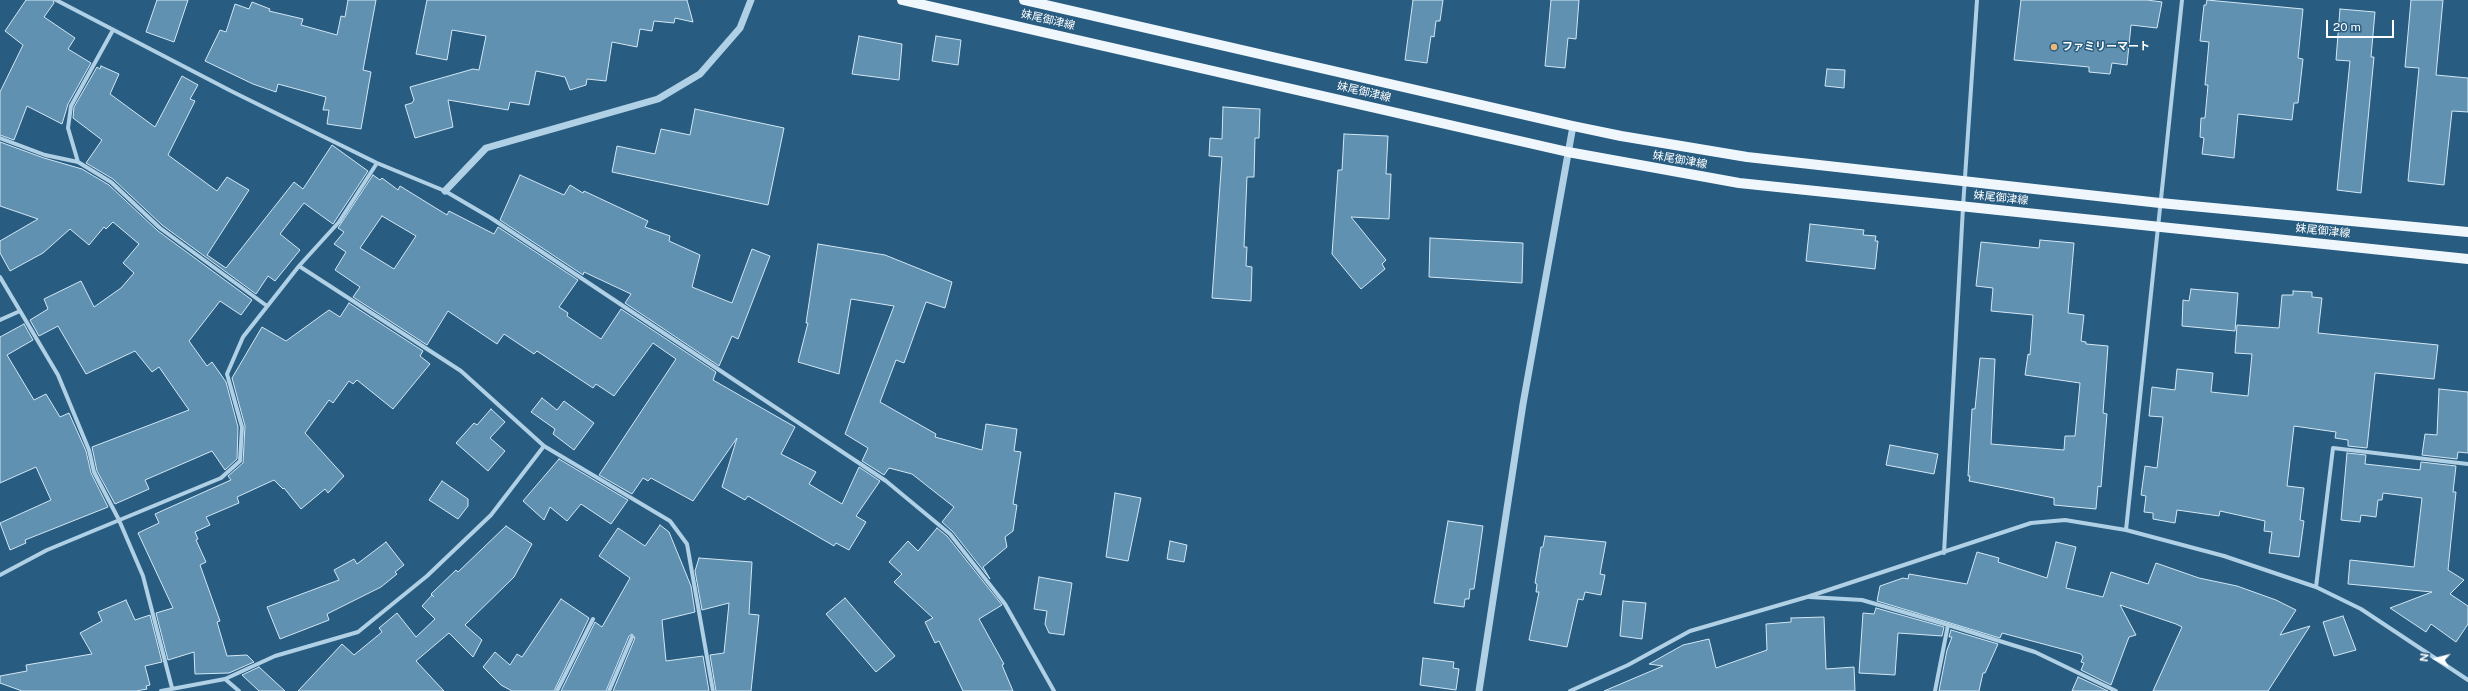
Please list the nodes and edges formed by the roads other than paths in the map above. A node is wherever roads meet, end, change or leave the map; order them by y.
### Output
1 (56, 0) edge
2 (751, 0) edge
3 (902, 0) edge
4 (1024, 0) edge
5 (1977, 0) edge
6 (2182, 0) edge
7 (113, 30) junction
8 (1573, 126) junction
9 (0, 138) edge
10 (1568, 152) junction
11 (78, 162) junction
12 (377, 163) junction
13 (1965, 181) junction
14 (445, 191) junction
15 (2160, 203) junction
16 (1963, 207) junction
17 (2157, 226) junction
18 (2468, 232) edge
19 (2468, 259) edge
20 (299, 266) junction
21 (0, 277) edge
22 (267, 306) junction
23 (20, 311) junction
24 (0, 320) edge
25 (544, 446) junction
26 (2468, 464) edge
27 (119, 520) junction
28 (2126, 530) junction
29 (1944, 553) junction
30 (0, 575) edge
31 (2316, 587) junction
32 (1807, 597) junction
33 (592, 619) dead end
34 (1948, 625) junction
35 (632, 637) dead end
36 (225, 679) junction
37 (2468, 680) edge
38 (172, 688) junction
39 (161, 691) edge
40 (239, 691) edge
41 (557, 691) edge
42 (609, 691) edge
43 (713, 691) edge
44 (1054, 691) edge
45 (1479, 691) edge
46 (1570, 691) edge
47 (1935, 691) edge
48 (2116, 691) edge

1 - 7 street
2 - 14 street
3 - 10 main road, 妹尾御津線
4 - 8 main road, 妹尾御津線
5 - 13 street
6 - 15 street
7 - 11 street
7 - 12 street
8 - 10 street
8 - 13 main road, 妹尾御津線
9 - 11 street
10 - 16 main road, 妹尾御津線
10 - 45 street
11 - 22 street
12 - 14 street
12 - 20 street
13 - 15 main road, 妹尾御津線
13 - 16 street
14 - 44 street
15 - 17 street
15 - 18 main road, 妹尾御津線
16 - 17 main road, 妹尾御津線
16 - 29 street
17 - 19 main road, 妹尾御津線
17 - 28 street
20 - 22 street
20 - 25 street
21 - 23 street
22 - 27 street
23 - 24 street
23 - 27 street
25 - 36 street
25 - 43 street
26 - 31 street
27 - 30 street
27 - 38 street
28 - 29 street
28 - 31 street
29 - 32 street
31 - 37 street
32 - 34 street
32 - 46 street
33 - 41 street
34 - 47 street
34 - 48 street
35 - 42 street
36 - 38 street
36 - 40 street
38 - 39 street

